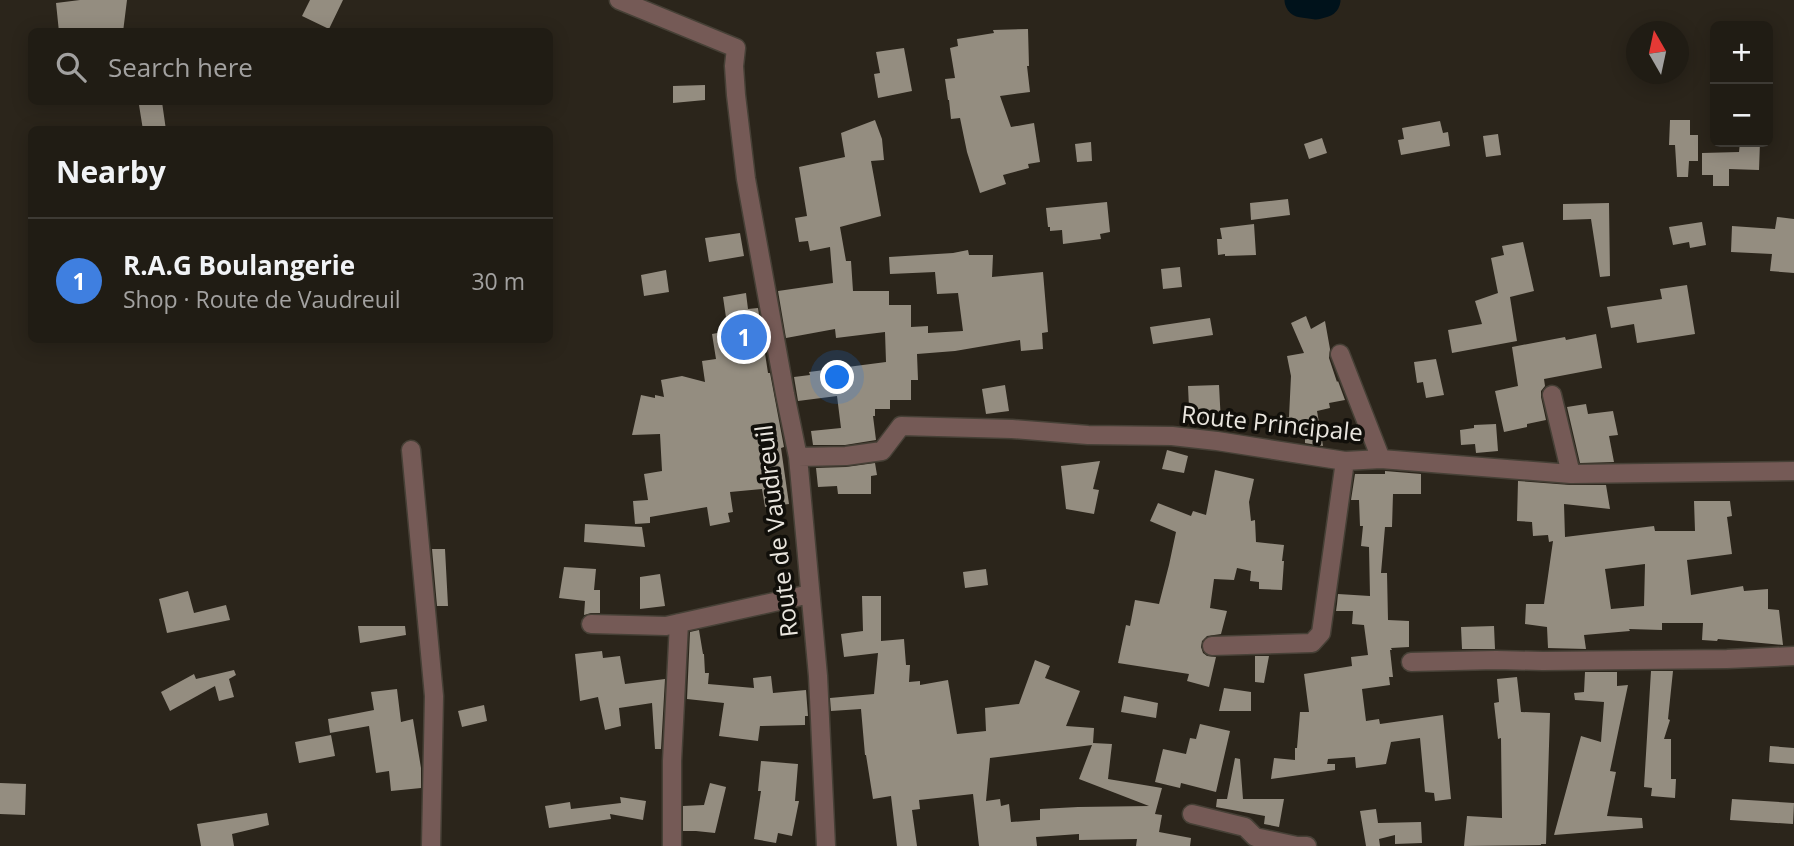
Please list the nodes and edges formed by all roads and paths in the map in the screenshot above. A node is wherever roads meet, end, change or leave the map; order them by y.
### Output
1 (619, 0) edge
2 (1340, 354) dead end
3 (1552, 395) dead end
4 (411, 450) dead end
5 (798, 457) junction
6 (1381, 459) junction
7 (1345, 461) junction
8 (1794, 471) edge
9 (1571, 474) junction
10 (810, 594) junction
11 (679, 623) junction
12 (591, 625) dead end
13 (1212, 646) dead end
14 (1794, 656) edge
15 (1411, 663) dead end
16 (1192, 814) dead end
17 (432, 846) edge
18 (673, 846) edge
19 (827, 846) edge
20 (1307, 846) edge

1 - 5 street, Route de Vaudreuil
2 - 6 street
3 - 9 street
4 - 17 street
5 - 7 street, Route Principale
5 - 10 street, Route de Vaudreuil
6 - 7 street, Route Principale
6 - 9 street, Route Principale
7 - 13 street
8 - 9 street, Route Principale
10 - 11 street
10 - 19 street, Route de Vaudreuil
11 - 12 street
11 - 18 street
14 - 15 street
16 - 20 street

